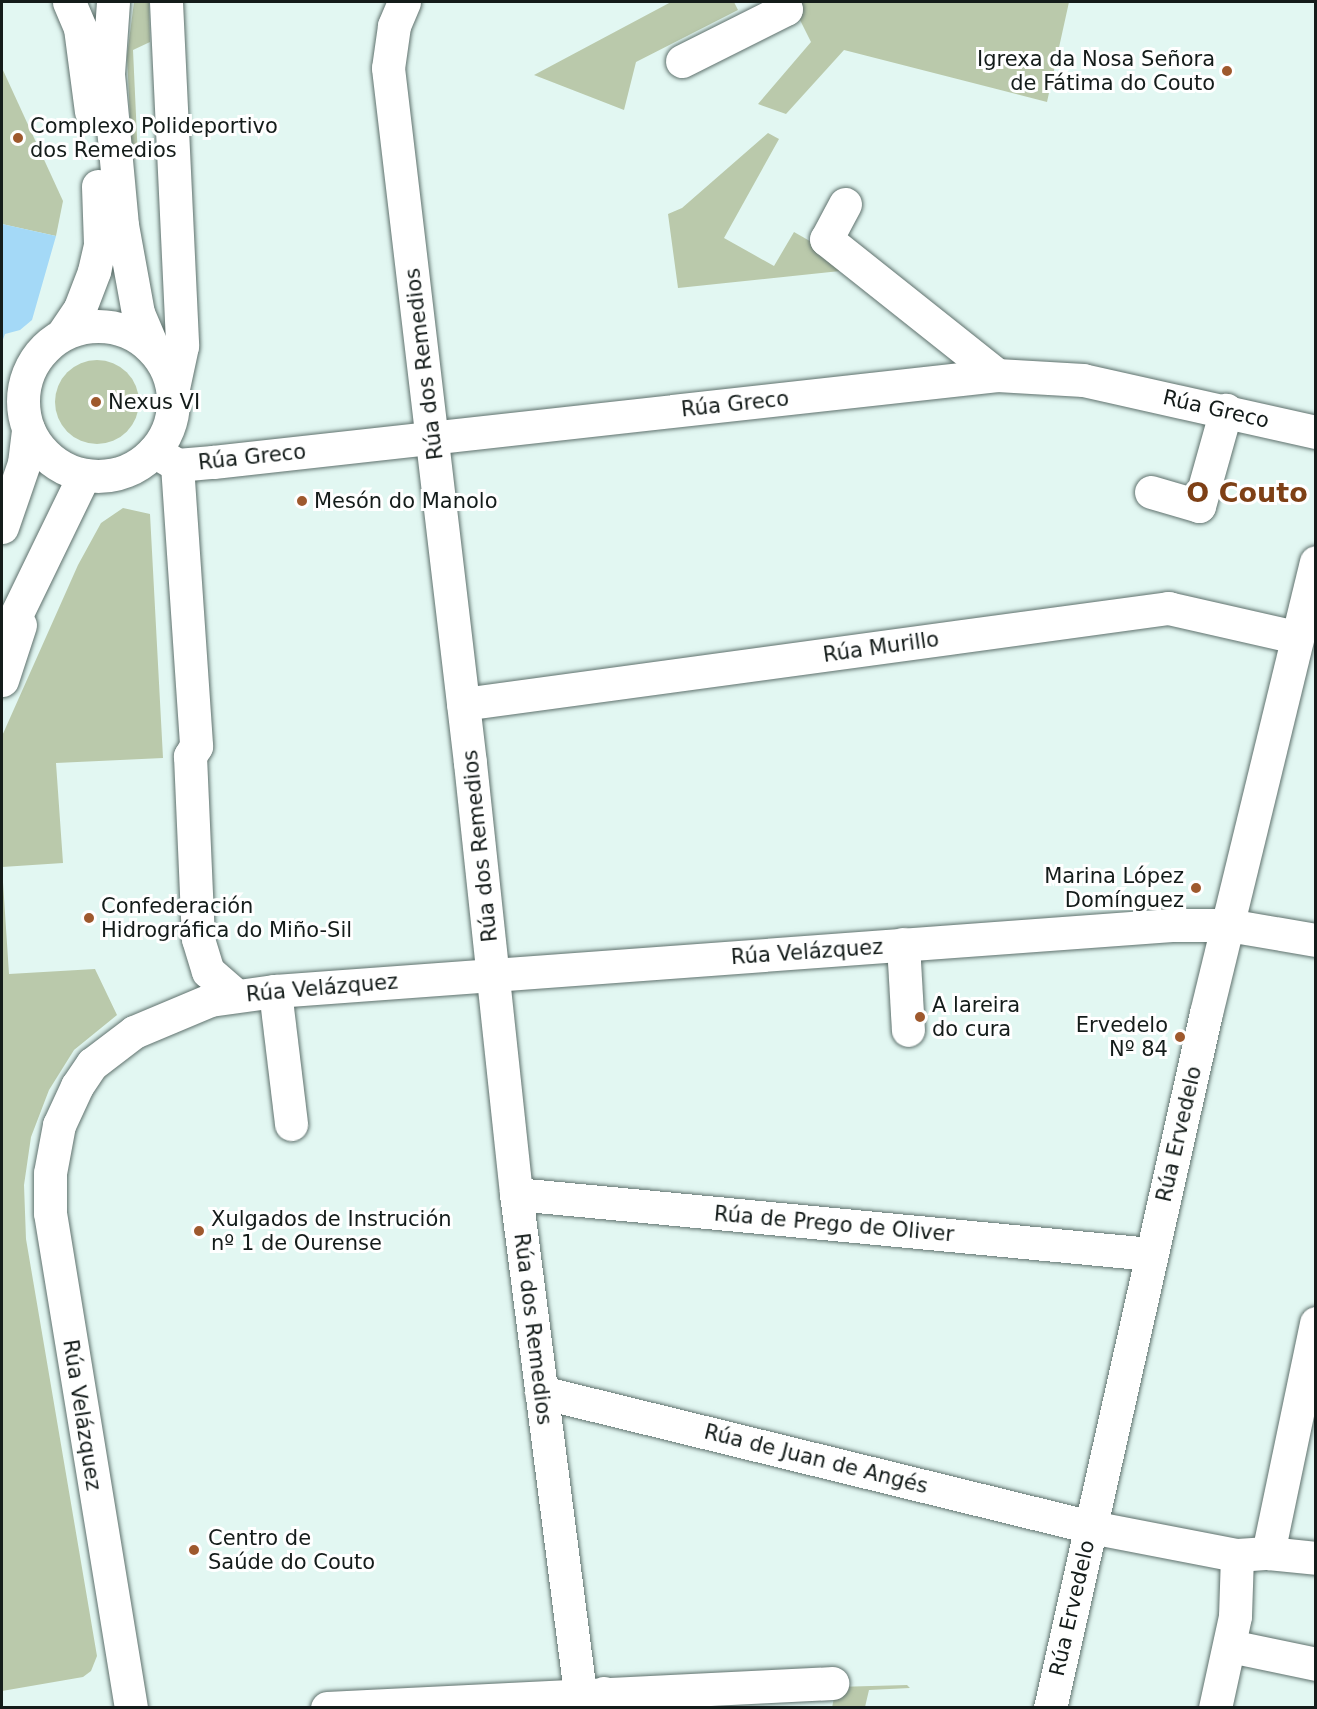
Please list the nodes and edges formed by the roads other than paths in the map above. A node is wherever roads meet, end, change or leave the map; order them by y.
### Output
1 (69, 2) edge
2 (113, 2) edge
3 (166, 2) edge
4 (404, 2) edge
5 (782, 2) edge
6 (682, 61) dead end
7 (845, 204) dead end
8 (64, 332) junction
9 (153, 348) junction
10 (997, 375) junction
11 (173, 388) junction
12 (1226, 410) junction
13 (28, 429) junction
14 (1316, 432) edge
15 (433, 438) junction
16 (166, 458) junction
17 (84, 475) junction
18 (1151, 492) dead end
19 (2, 527) edge
20 (45, 554) junction
21 (1316, 562) edge
22 (1296, 637) junction
23 (2, 644) edge
24 (2, 680) edge
25 (464, 704) junction
26 (1228, 925) junction
27 (1316, 940) edge
28 (903, 944) junction
29 (494, 975) junction
30 (275, 991) junction
31 (236, 995) junction
32 (908, 1030) dead end
33 (291, 1124) dead end
34 (516, 1194) junction
35 (1151, 1254) junction
36 (1314, 1342) edge
37 (541, 1392) junction
38 (1090, 1527) junction
39 (1252, 1554) junction
40 (1316, 1558) edge
41 (1230, 1646) junction
42 (1316, 1665) edge
43 (832, 1683) dead end
44 (591, 1700) edge
45 (131, 1707) edge
46 (327, 1707) edge
47 (1050, 1707) edge
48 (1215, 1707) edge

1 - 8 street
2 - 9 street
3 - 11 street
4 - 15 street, Rúa dos Remedios
5 - 6 street
7 - 10 street
8 - 9 street
8 - 13 street
9 - 11 street
10 - 12 street, Rúa Greco
10 - 15 street, Rúa Greco
11 - 16 street
12 - 14 street, Rúa Greco
12 - 18 street
13 - 17 street
13 - 19 street
15 - 16 street, Rúa Greco
15 - 25 street, Rúa dos Remedios
16 - 17 street
16 - 31 street
17 - 20 street
20 - 23 street
20 - 24 street
21 - 22 street, Rúa Ervedelo
22 - 25 street, Rúa Murillo
22 - 26 street, Rúa Ervedelo
25 - 29 street, Rúa dos Remedios
26 - 27 street, Rúa Velázquez
26 - 28 street, Rúa Velázquez
26 - 35 street, Rúa Ervedelo
28 - 29 street, Rúa Velázquez
28 - 32 street
29 - 30 street, Rúa Velázquez
29 - 34 street, Rúa dos Remedios
30 - 31 street, Rúa Velázquez
30 - 33 street
31 - 45 street, Rúa Velázquez
34 - 35 street, Rúa de Prego de Oliver
34 - 37 street, Rúa dos Remedios
35 - 38 street, Rúa Ervedelo
36 - 39 street
37 - 38 street, Rúa de Juan de Angés
37 - 44 street, Rúa dos Remedios
38 - 39 street, Rúa de Juan de Angés
38 - 47 street, Rúa Ervedelo
39 - 40 street, Rúa de Juan de Angés
39 - 41 street
41 - 42 street
41 - 48 street
43 - 44 street
44 - 46 street

